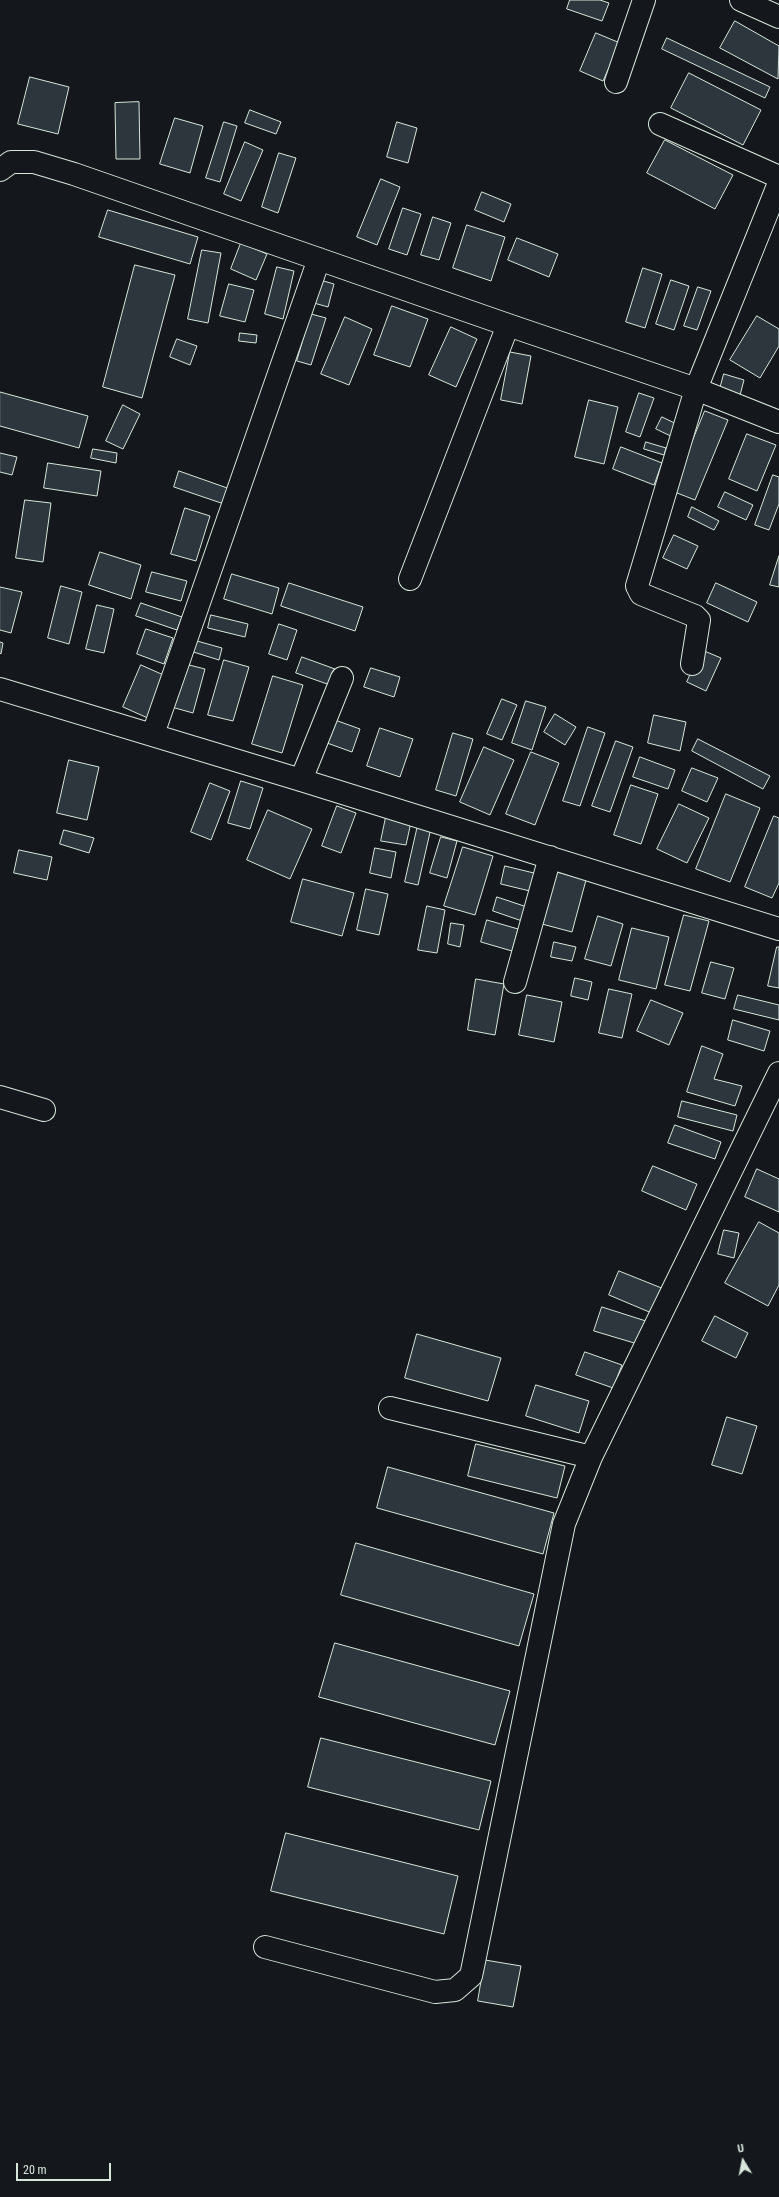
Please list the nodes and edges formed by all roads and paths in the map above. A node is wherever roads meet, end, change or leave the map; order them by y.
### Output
1 (644, 0) edge
2 (740, 0) edge
3 (779, 17) edge
4 (616, 82) dead end
5 (660, 124) dead end
6 (0, 170) edge
7 (779, 177) edge
8 (779, 183) edge
9 (319, 259) junction
10 (508, 325) junction
11 (696, 389) junction
12 (779, 422) edge
13 (410, 579) dead end
14 (692, 664) dead end
15 (342, 678) dead end
16 (0, 689) edge
17 (153, 734) junction
18 (302, 780) junction
19 (550, 857) junction
20 (779, 929) edge
21 (515, 982) dead end
22 (779, 1072) edge
23 (0, 1097) edge
24 (44, 1110) dead end
25 (390, 1408) dead end
26 (590, 1458) junction
27 (265, 1947) dead end

1 - 4 street
2 - 3 street
5 - 7 street
6 - 9 street
8 - 11 street
9 - 10 street
9 - 17 street
10 - 11 street
10 - 13 street
11 - 12 street
11 - 14 street
15 - 18 street
16 - 17 street
17 - 18 street
18 - 19 street
19 - 20 street
19 - 21 street
22 - 26 street
23 - 24 street
25 - 26 street
26 - 27 street

